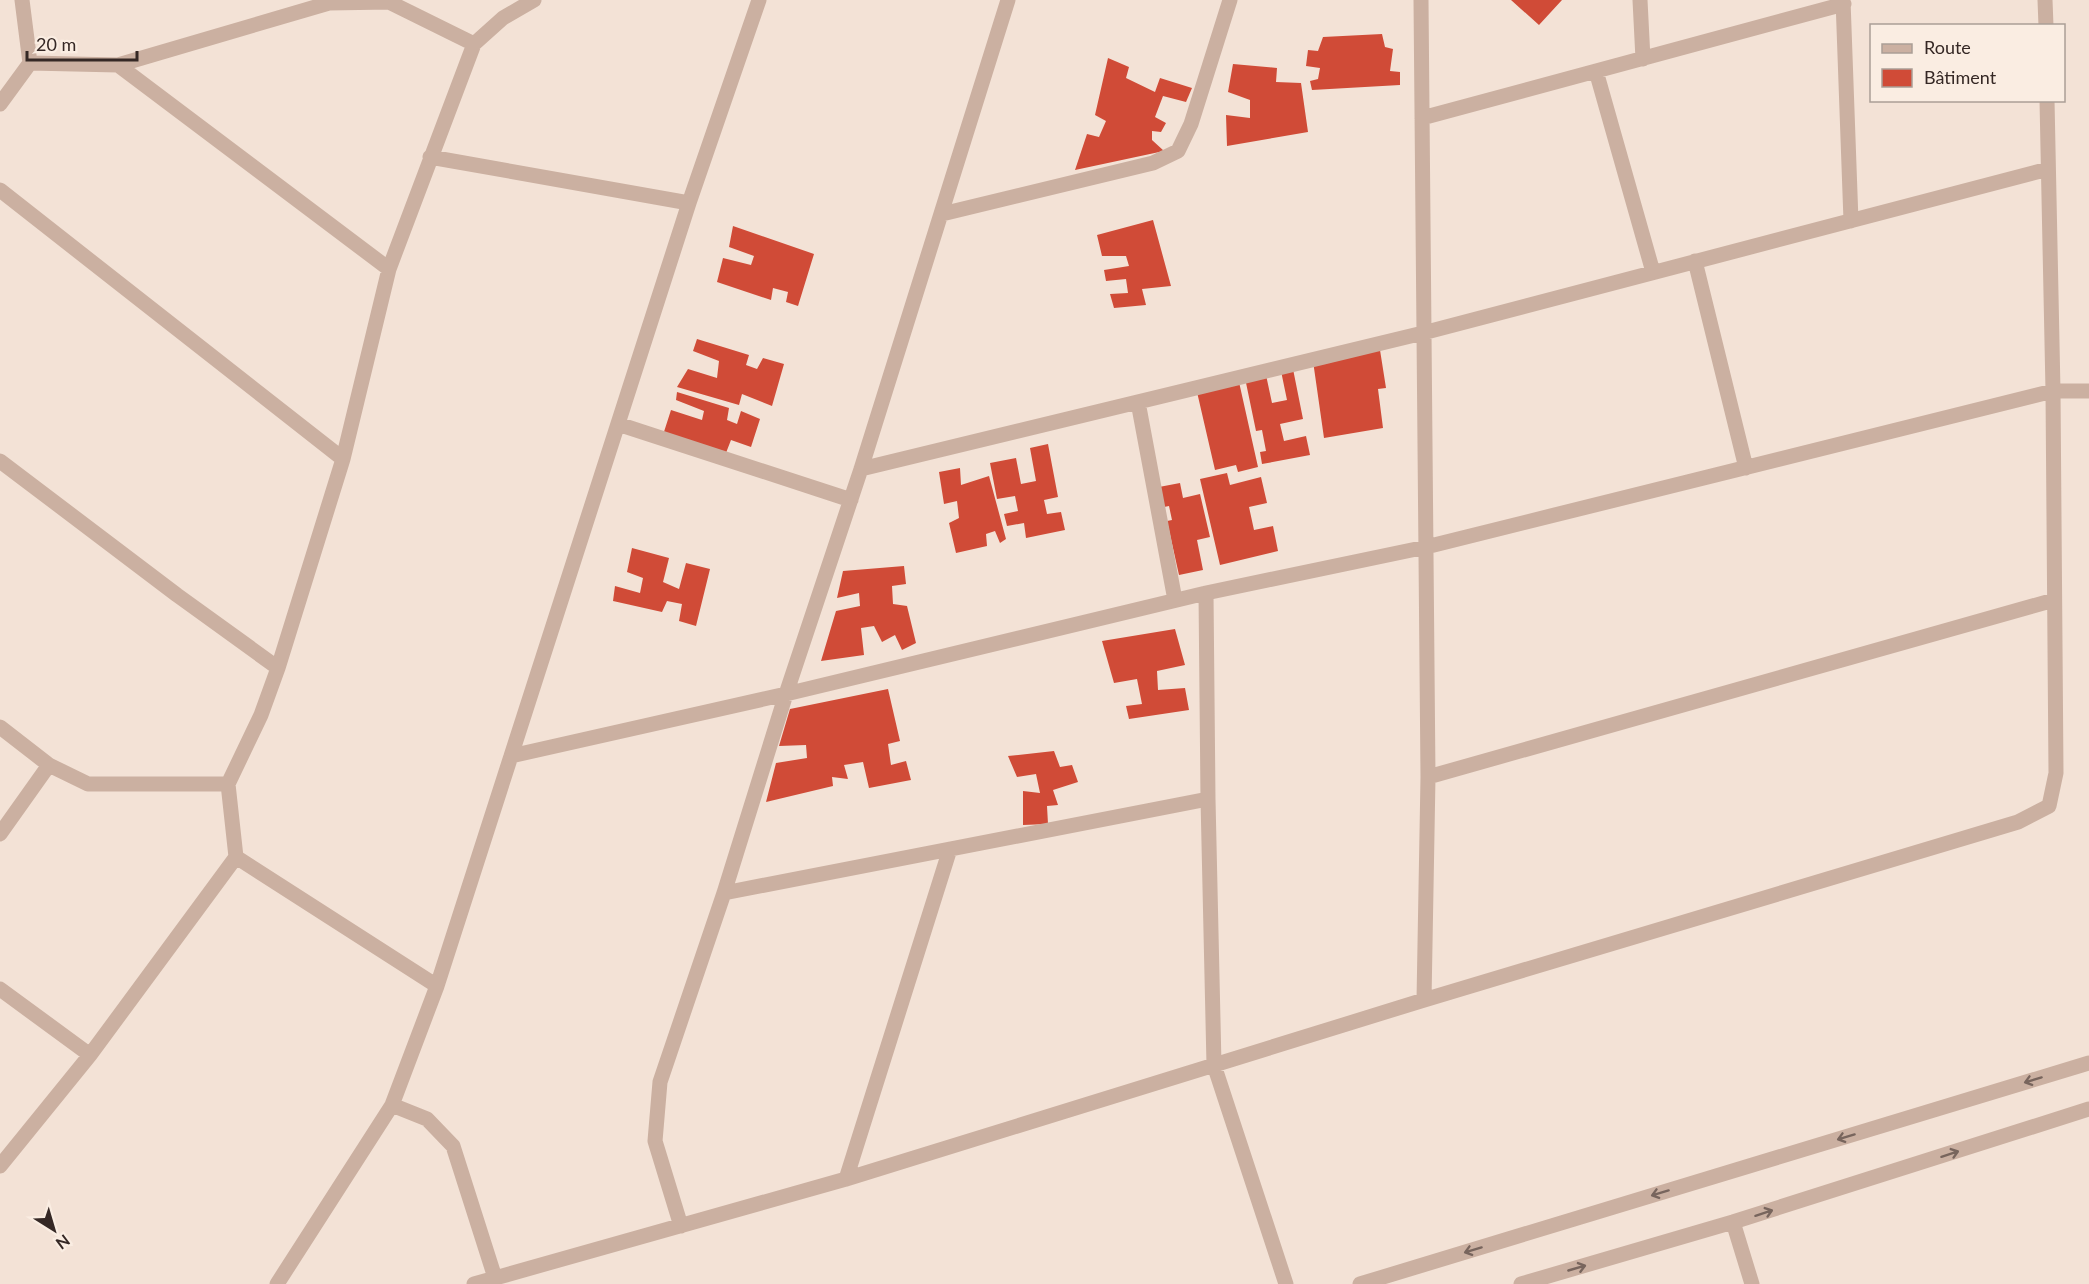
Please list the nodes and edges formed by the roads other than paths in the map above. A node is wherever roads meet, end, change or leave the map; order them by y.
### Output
1 (22, 0) edge
2 (534, 0) edge
3 (759, 0) edge
4 (1008, 0) edge
5 (1230, 0) edge
6 (1421, 0) edge
7 (1640, 0) edge
8 (2045, 0) edge
9 (1844, 2) edge
10 (2046, 24) edge
11 (474, 44) junction
12 (1643, 58) junction
13 (30, 63) junction
14 (118, 65) junction
15 (1596, 71) junction
16 (2047, 102) edge
17 (0, 104) edge
18 (1422, 118) junction
19 (430, 157) junction
20 (2048, 169) junction
21 (0, 190) edge
22 (689, 203) junction
23 (942, 214) junction
24 (1851, 221) junction
25 (1695, 261) junction
26 (389, 269) junction
27 (1653, 273) junction
28 (1423, 333) junction
29 (2053, 392) junction
30 (2089, 392) edge
31 (1138, 402) junction
32 (618, 424) junction
33 (344, 459) junction
34 (0, 461) edge
35 (1746, 468) junction
36 (861, 469) junction
37 (851, 500) junction
38 (1426, 547) junction
39 (1206, 593) junction
40 (1175, 600) junction
41 (2054, 600) junction
42 (278, 668) junction
43 (786, 694) junction
44 (0, 727) edge
45 (511, 756) junction
46 (50, 765) junction
47 (1428, 777) junction
48 (228, 784) junction
49 (1208, 799) junction
50 (0, 834) edge
51 (950, 849) junction
52 (236, 857) junction
53 (724, 893) junction
54 (437, 986) junction
55 (0, 989) edge
56 (1424, 1000) junction
57 (90, 1055) junction
58 (2089, 1063) edge
59 (1214, 1065) junction
60 (392, 1105) junction
61 (2089, 1109) edge
62 (0, 1166) edge
63 (846, 1179) junction
64 (1733, 1222) junction
65 (681, 1226) junction
66 (497, 1281) edge
67 (280, 1283) edge
68 (1524, 1283) edge
69 (474, 1284) edge
70 (1286, 1284) edge
71 (1360, 1284) edge
72 (1752, 1284) edge

1 - 13 street
2 - 11 street
3 - 22 street
4 - 23 street
5 - 23 street
6 - 18 street
7 - 12 street
8 - 10 street
9 - 12 street
9 - 24 street
11 - 14 street
11 - 19 street
12 - 15 street
13 - 14 street
13 - 17 street
14 - 26 street
15 - 18 street
15 - 27 street
16 - 20 street
18 - 28 street
19 - 22 street
19 - 26 street
20 - 24 street
20 - 29 street
21 - 33 street
22 - 32 street
23 - 36 street
24 - 25 street
25 - 27 street
25 - 35 street
26 - 33 street
27 - 28 street
28 - 31 street
28 - 38 street
29 - 30 street
29 - 35 street
29 - 41 street
31 - 36 street
31 - 40 street
32 - 37 street
32 - 45 street
33 - 42 street
34 - 42 street
35 - 38 street
36 - 37 street
37 - 43 street
38 - 39 street
38 - 47 street
39 - 40 street
39 - 49 street
40 - 43 street
41 - 47 street
41 - 56 street
42 - 48 street
43 - 45 street
43 - 53 street
44 - 46 street
45 - 54 street
46 - 48 street
46 - 50 street
47 - 56 street
48 - 52 street
49 - 51 street
49 - 59 street
51 - 53 street
51 - 63 street
52 - 54 street
52 - 57 street
53 - 65 street
54 - 60 street
55 - 57 street
56 - 59 street
57 - 62 street
58 -> 71 street
59 - 63 street
59 - 70 street
60 - 66 street
60 - 67 street
64 -> 61 street
63 - 65 street
68 -> 64 street
64 - 72 street
65 - 66 street
66 - 69 street

